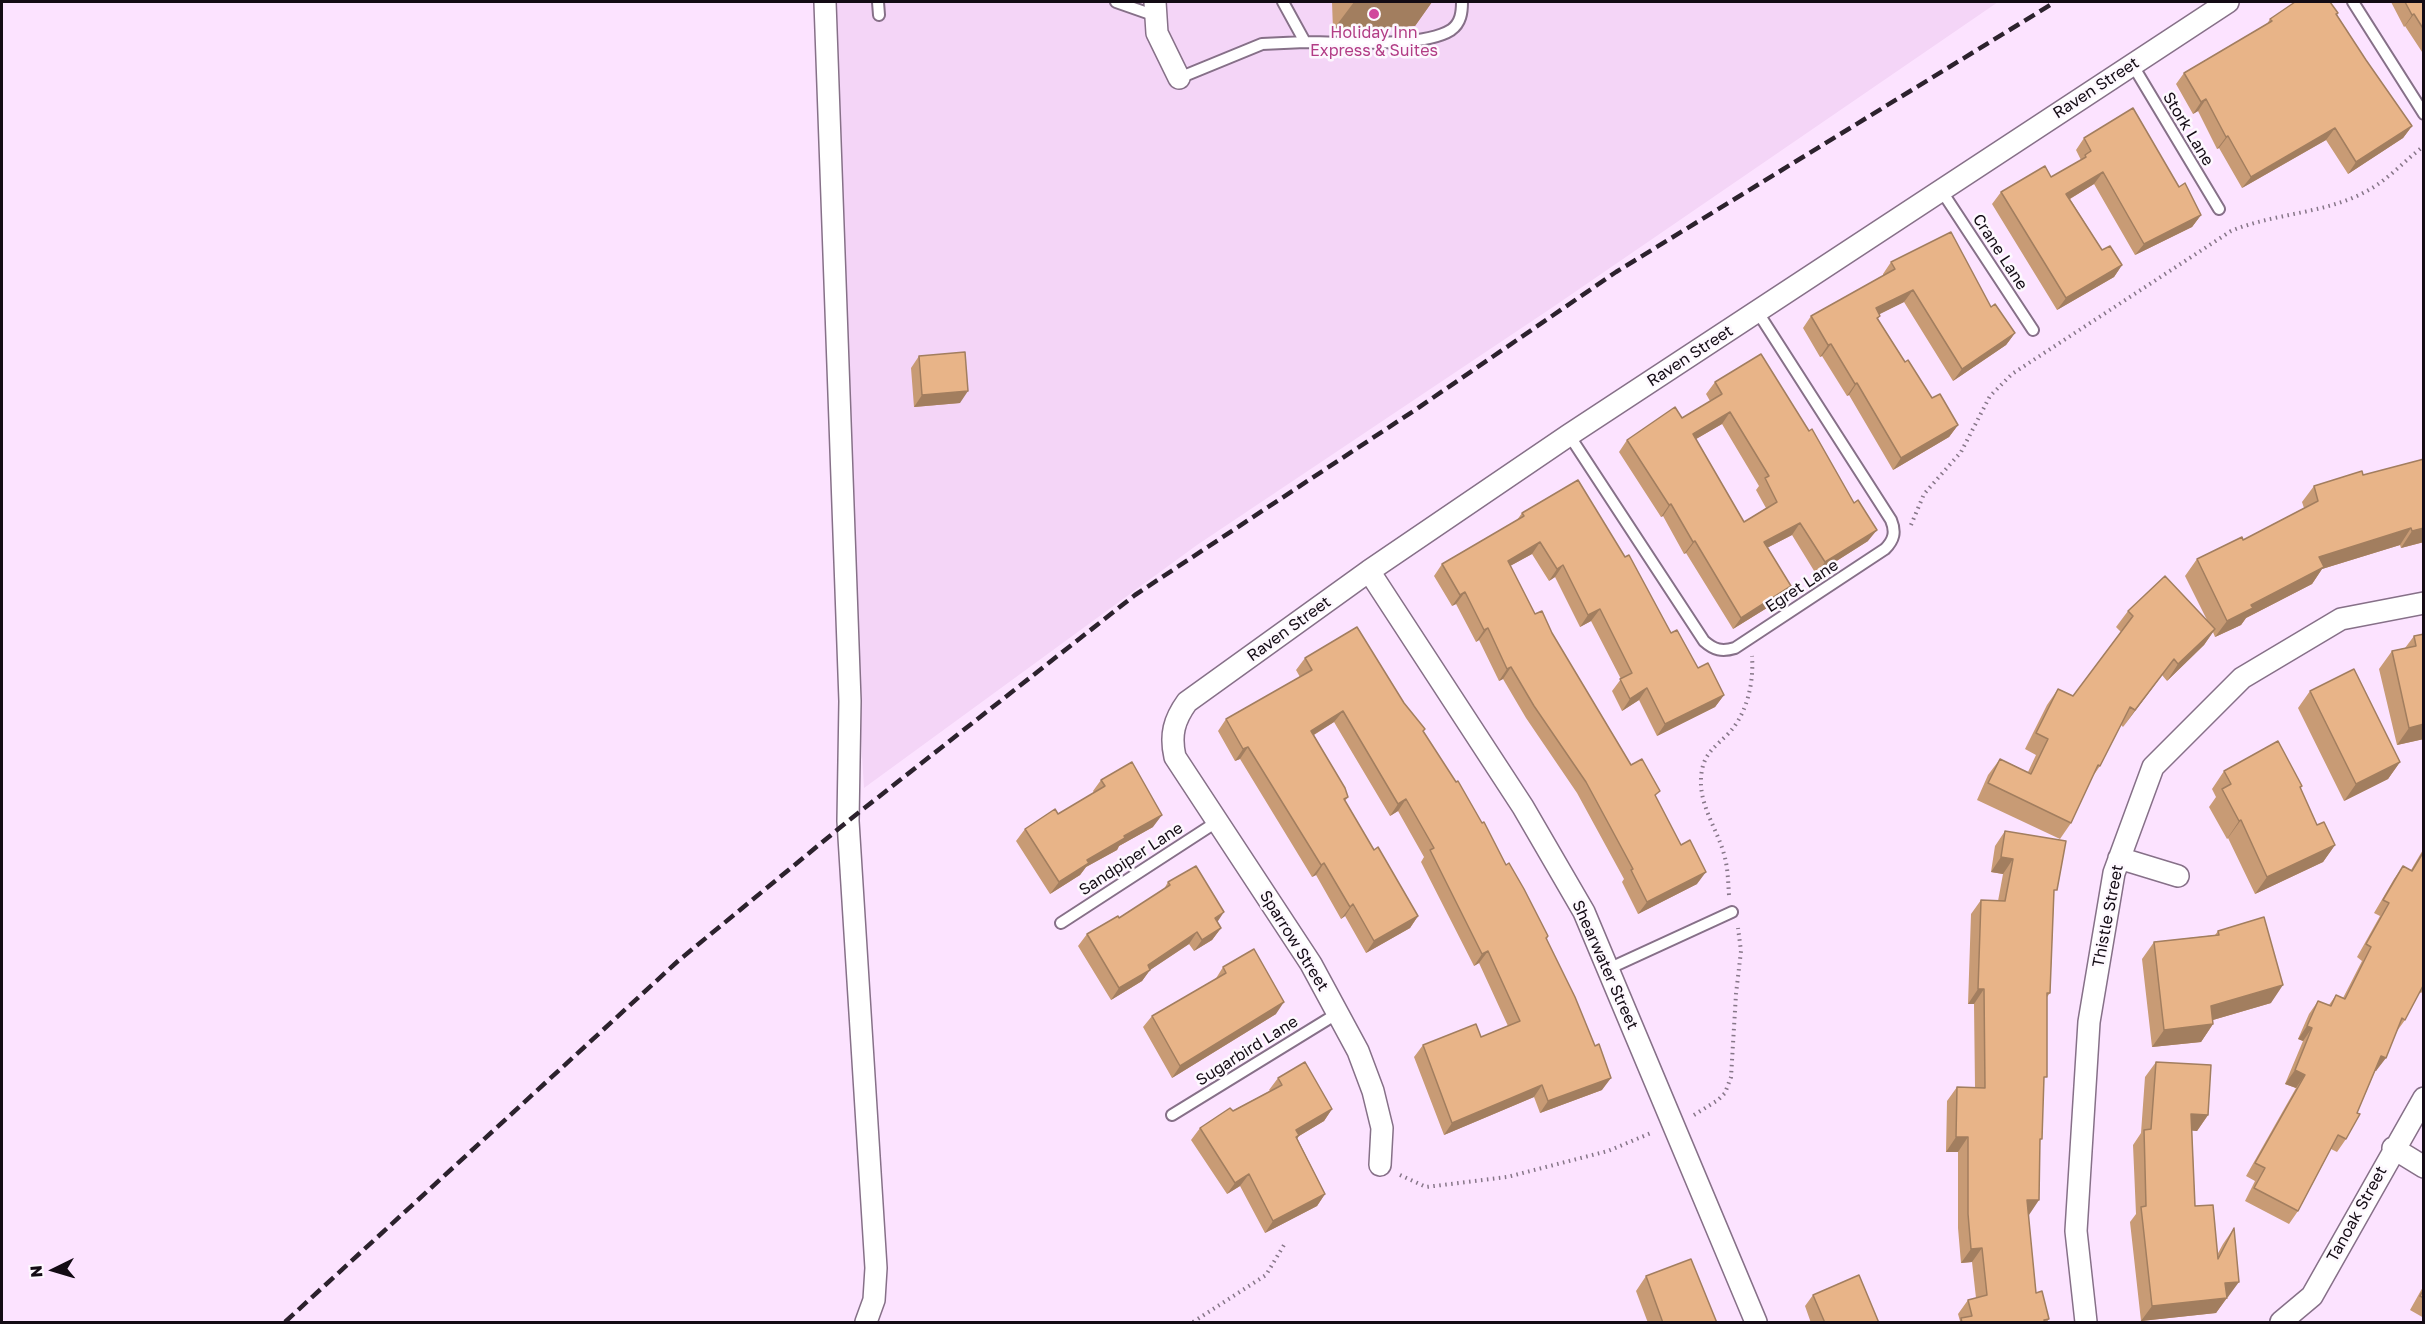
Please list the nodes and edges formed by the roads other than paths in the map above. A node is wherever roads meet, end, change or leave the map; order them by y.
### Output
1 (825, 2) edge
2 (878, 2) edge
3 (1116, 2) edge
4 (1283, 2) edge
5 (1462, 2) edge
6 (2228, 2) edge
7 (2353, 2) edge
8 (1155, 9) edge
9 (879, 15) dead end
10 (1305, 42) junction
11 (2132, 64) junction
12 (1179, 78) joint
13 (2424, 114) edge
14 (1941, 190) junction
15 (2219, 209) dead end
16 (1757, 312) junction
17 (2032, 330) dead end
18 (1569, 435) junction
19 (1369, 571) junction
20 (2424, 603) edge
21 (1173, 731) joint
22 (1218, 821) junction
23 (2120, 858) junction
24 (2178, 876) dead end
25 (1732, 912) road end
26 (1061, 923) dead end
27 (1608, 969) junction
28 (1338, 1013) junction
29 (2424, 1098) edge
30 (1172, 1115) dead end
31 (2393, 1148) junction
32 (1380, 1165) road end
33 (2424, 1167) edge
34 (866, 1323) edge
35 (1756, 1323) edge
36 (2086, 1323) edge
37 (2281, 1323) edge

1 - 34 street
2 - 9 lane
3 - 8 lane
4 - 10 lane
5 - 10 lane
6 - 11 street, Raven Street
7 - 13 lane
8 - 12 street
10 - 12 lane
11 - 14 street, Raven Street
11 - 15 lane, Stork Lane
14 - 16 street, Raven Street
14 - 17 lane, Crane Lane
16 - 18 street, Raven Street
16 - 18 lane, Egret Lane
18 - 19 street, Raven Street
19 - 21 street, Raven Street
19 - 27 street, Shearwater Street
20 - 23 street, Thistle Street
21 - 22 street, Sparrow Street
22 - 26 lane, Sandpiper Lane
22 - 28 street, Sparrow Street
23 - 24 street
23 - 36 street, Thistle Street
25 - 27 lane
27 - 35 street, Shearwater Street
28 - 30 lane, Sugarbird Lane
28 - 32 street, Sparrow Street
29 - 31 street, Tanoak Street
31 - 33 street
31 - 37 street, Tanoak Street

